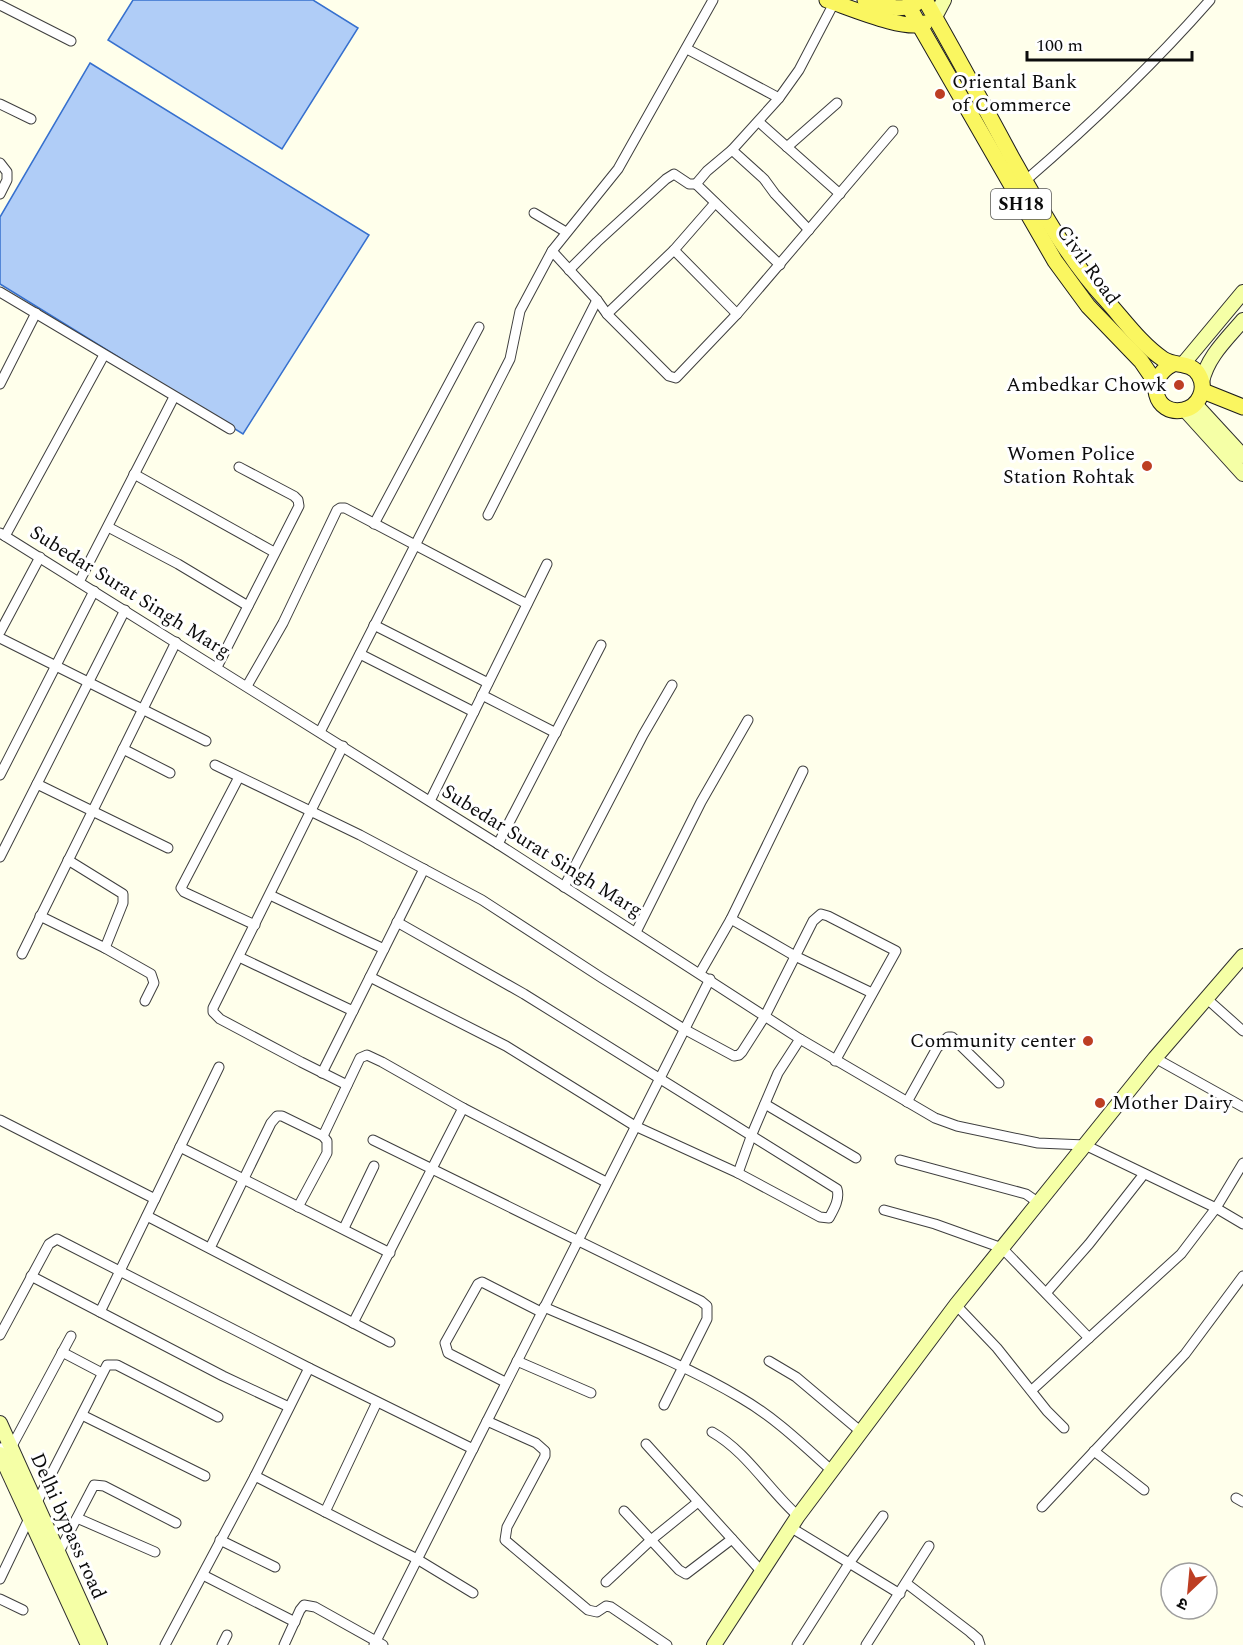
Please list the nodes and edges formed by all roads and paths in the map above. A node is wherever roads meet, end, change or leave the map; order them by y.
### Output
1 (713, 0) edge
2 (865, 0) edge
3 (944, 0) edge
4 (1210, 0) edge
5 (830, 1) edge
6 (915, 2) edge
7 (0, 5) edge
8 (935, 17) junction
9 (920, 26) junction
10 (71, 41) dead end
11 (687, 49) junction
12 (779, 98) junction
13 (837, 103) dead end
14 (0, 104) edge
15 (31, 119) dead end
16 (759, 122) junction
17 (893, 131) dead end
18 (787, 147) junction
19 (732, 150) junction
20 (0, 163) edge
21 (1025, 181) junction
22 (696, 184) junction
23 (0, 194) edge
24 (840, 195) junction
25 (715, 203) junction
26 (534, 213) dead end
27 (809, 230) junction
28 (566, 232) junction
29 (674, 250) junction
30 (552, 251) junction
31 (780, 265) junction
32 (569, 270) junction
33 (0, 292) edge
34 (1243, 292) edge
35 (597, 300) junction
36 (36, 314) junction
37 (607, 314) junction
38 (737, 314) junction
39 (1243, 320) edge
40 (479, 327) dead end
41 (104, 355) junction
42 (1178, 364) junction
43 (1155, 383) junction
44 (0, 384) edge
45 (174, 397) junction
46 (1196, 397) junction
47 (1243, 407) edge
48 (230, 429) dead end
49 (1241, 463) edge
50 (239, 467) dead end
51 (134, 474) junction
52 (488, 514) dead end
53 (374, 524) junction
54 (108, 528) junction
55 (2, 534) edge
56 (414, 546) junction
57 (274, 552) junction
58 (40, 557) junction
59 (547, 564) dead end
60 (79, 582) junction
61 (94, 591) junction
62 (527, 604) junction
63 (248, 606) junction
64 (125, 610) junction
65 (374, 625) junction
66 (0, 632) edge
67 (0, 638) edge
68 (176, 642) junction
69 (601, 645) dead end
70 (360, 654) junction
71 (56, 666) junction
72 (217, 667) junction
73 (89, 682) junction
74 (488, 683) junction
75 (672, 685) dead end
76 (247, 686) junction
77 (482, 695) junction
78 (142, 710) junction
79 (474, 712) junction
80 (748, 720) dead end
81 (320, 732) junction
82 (556, 733) junction
83 (206, 741) dead end
84 (343, 746) junction
85 (123, 749) junction
86 (215, 765) dead end
87 (802, 771) dead end
88 (1, 772) edge
89 (170, 773) dead end
90 (239, 777) junction
91 (37, 784) junction
92 (429, 801) junction
93 (92, 811) junction
94 (311, 812) junction
95 (498, 844) junction
96 (168, 848) dead end
97 (0, 857) edge
98 (68, 860) junction
99 (424, 869) junction
100 (564, 887) junction
101 (270, 895) junction
102 (40, 916) junction
103 (731, 919) junction
104 (397, 922) junction
105 (255, 926) junction
106 (636, 932) junction
107 (105, 948) junction
108 (384, 949) junction
109 (22, 954) dead end
110 (795, 956) junction
111 (1243, 956) edge
112 (239, 957) junction
113 (700, 973) junction
114 (370, 977) junction
115 (710, 980) junction
116 (872, 993) junction
117 (1206, 998) junction
118 (145, 1001) dead end
119 (353, 1011) junction
120 (765, 1016) junction
121 (684, 1029) junction
122 (1243, 1031) edge
123 (800, 1040) junction
124 (1155, 1058) junction
125 (835, 1061) junction
126 (219, 1067) dead end
127 (322, 1073) junction
128 (660, 1077) junction
129 (999, 1083) dead end
130 (347, 1085) junction
131 (907, 1102) junction
132 (765, 1104) junction
133 (1243, 1107) edge
134 (463, 1108) junction
135 (0, 1120) edge
136 (635, 1126) junction
137 (752, 1134) junction
138 (323, 1136) junction
139 (373, 1140) dead end
140 (1085, 1145) junction
141 (180, 1147) junction
142 (856, 1158) dead end
143 (900, 1160) dead end
144 (1243, 1163) edge
145 (374, 1166) dead end
146 (432, 1169) junction
147 (738, 1173) junction
148 (1144, 1174) junction
149 (244, 1179) junction
150 (606, 1182) junction
151 (155, 1199) junction
152 (1039, 1203) junction
153 (298, 1206) junction
154 (1216, 1208) junction
155 (884, 1210) dead end
156 (147, 1216) junction
157 (1243, 1224) edge
158 (344, 1228) junction
159 (577, 1241) junction
160 (210, 1248) junction
161 (1002, 1248) junction
162 (390, 1252) junction
163 (120, 1272) junction
164 (31, 1276) junction
165 (1243, 1276) edge
166 (1046, 1293) junction
167 (956, 1305) junction
168 (542, 1310) junction
169 (100, 1312) junction
170 (354, 1323) junction
171 (0, 1335) edge
172 (71, 1336) dead end
173 (1089, 1338) junction
174 (390, 1342) dead end
175 (62, 1352) junction
176 (517, 1361) junction
177 (769, 1361) dead end
178 (684, 1367) junction
179 (309, 1368) junction
180 (102, 1373) junction
181 (505, 1382) junction
182 (1032, 1390) junction
183 (591, 1394) dead end
184 (377, 1402) junction
185 (664, 1405) dead end
186 (289, 1407) junction
187 (82, 1415) junction
188 (218, 1417) dead end
189 (487, 1421) junction
190 (0, 1423) edge
191 (1065, 1428) dead end
192 (860, 1431) junction
193 (712, 1432) dead end
194 (646, 1444) dead end
195 (4, 1449) edge
196 (472, 1449) junction
197 (1094, 1452) junction
198 (831, 1470) junction
199 (205, 1476) dead end
200 (255, 1476) junction
201 (1144, 1490) dead end
202 (698, 1502) junction
203 (36, 1504) junction
204 (1042, 1507) dead end
205 (624, 1511) dead end
206 (325, 1512) junction
207 (883, 1516) dead end
208 (30, 1518) junction
209 (76, 1518) junction
210 (794, 1521) junction
211 (176, 1523) dead end
212 (732, 1539) junction
213 (220, 1540) junction
214 (651, 1540) junction
215 (929, 1546) dead end
216 (155, 1552) dead end
217 (58, 1554) junction
218 (417, 1559) junction
219 (850, 1562) junction
220 (275, 1567) dead end
221 (761, 1571) junction
222 (202, 1575) junction
223 (0, 1579) edge
224 (606, 1582) dead end
225 (906, 1583) junction
226 (473, 1593) dead end
227 (900, 1594) junction
228 (0, 1599) edge
229 (23, 1610) dead end
230 (295, 1622) junction
231 (227, 1635) dead end
232 (378, 1644) edge
233 (88, 1645) edge
234 (100, 1645) edge
235 (165, 1645) edge
236 (222, 1645) edge
237 (284, 1645) edge
238 (667, 1645) edge
239 (714, 1645) edge
240 (797, 1645) edge
241 (866, 1645) edge
242 (980, 1645) edge

1 - 11 street
2 - 6 main road
3 - 8 street
4 - 21 street
5 - 9 main road
5 - 12 street
6 - 8 main road, Civil Road / SH18
6 - 9 main road, Civil Road / SH18
7 - 10 street
8 - 9 main road
8 - 21 main road, Civil Road / SH18
9 - 43 main road, Civil Road / SH18
11 - 12 street
11 - 28 street
12 - 16 street
13 - 18 street
14 - 15 street
16 - 18 street
16 - 19 street
17 - 24 street
18 - 24 street
19 - 22 street
19 - 27 street
20 - 23 street
21 - 42 main road, Civil Road / SH18
22 - 25 street
22 - 32 street
24 - 27 street
25 - 29 street
25 - 31 street
26 - 28 street
27 - 31 street
28 - 30 street
29 - 37 street
29 - 38 street
30 - 32 street
30 - 56 street
31 - 38 street
32 - 35 street
33 - 36 street
34 - 42 street
35 - 37 street
35 - 52 street
36 - 41 street
36 - 44 street
37 - 38 street
39 - 46 street
40 - 53 street
41 - 45 street
41 - 55 street
42 - 43 main road
42 - 46 main road, SH18
43 - 46 main road, SH18
45 - 48 street
45 - 51 street
46 - 47 main road, SH18
46 - 49 street
50 - 57 street
51 - 54 street
51 - 57 street
53 - 56 street
53 - 76 street
54 - 60 street
54 - 63 street
55 - 58 street, Subedar Surat Singh Marg
56 - 62 street
56 - 65 street
57 - 63 street
58 - 60 street, Subedar Surat Singh Marg
58 - 66 street
59 - 62 street
60 - 61 street, Subedar Surat Singh Marg
61 - 64 street, Subedar Surat Singh Marg
61 - 71 street
62 - 74 street
63 - 72 street
64 - 68 street, Subedar Surat Singh Marg
64 - 73 street
65 - 70 street
65 - 74 street
67 - 71 street
68 - 72 street, Subedar Surat Singh Marg
68 - 78 street
69 - 82 street
70 - 79 street
70 - 81 street
71 - 73 street
71 - 88 street
72 - 76 street, Subedar Surat Singh Marg
73 - 78 street
73 - 91 street
74 - 77 street
75 - 100 street
76 - 81 street, Subedar Surat Singh Marg
77 - 79 street
77 - 82 street
78 - 83 street
78 - 85 street
79 - 92 street
80 - 106 street
81 - 84 street, Subedar Surat Singh Marg
82 - 95 street
84 - 92 street, Subedar Surat Singh Marg
84 - 94 street
85 - 89 street
85 - 93 street
86 - 90 street
87 - 103 street
90 - 94 street
90 - 105 street
91 - 93 street
91 - 97 street
92 - 95 street, Subedar Surat Singh Marg
93 - 96 street
93 - 98 street
94 - 99 street
94 - 101 street
95 - 100 street, Subedar Surat Singh Marg
98 - 102 street
98 - 107 street
99 - 104 street
99 - 121 street
100 - 106 street, Subedar Surat Singh Marg
101 - 105 street
101 - 108 street
102 - 107 street
102 - 109 street
103 - 110 street
103 - 113 street
104 - 108 street
104 - 128 street
105 - 112 street
106 - 113 street, Subedar Surat Singh Marg
107 - 118 street
108 - 114 street
110 - 116 street
110 - 116 street
110 - 120 street
111 - 117 street
112 - 119 street
112 - 127 street
113 - 115 street, Subedar Surat Singh Marg
114 - 119 street
114 - 136 street
115 - 120 street, Subedar Surat Singh Marg
115 - 121 street
116 - 125 street
117 - 122 street
117 - 124 street
119 - 127 street
120 - 121 street
120 - 123 street, Subedar Surat Singh Marg
121 - 128 street
123 - 125 street, Subedar Surat Singh Marg
123 - 132 street
124 - 133 street
124 - 140 street
125 - 131 street, Subedar Surat Singh Marg
126 - 141 street
127 - 130 street
128 - 136 street
128 - 137 street
129 - 131 street
130 - 134 street
130 - 138 street
131 - 140 street, Subedar Surat Singh Marg
132 - 137 street
132 - 142 street
134 - 146 street
134 - 150 street
135 - 151 street
136 - 147 street
136 - 150 street
137 - 147 street
137 - 147 street
138 - 149 street
138 - 153 street
139 - 146 street
140 - 148 street
140 - 152 street
141 - 149 street
141 - 151 street
143 - 152 street
144 - 154 street
145 - 158 street
146 - 159 street
146 - 162 street
148 - 154 street
148 - 166 street
149 - 153 street
149 - 160 street
150 - 159 street
151 - 156 street
152 - 161 street
153 - 158 street
154 - 157 street
154 - 173 street
155 - 161 street
156 - 160 street
156 - 163 street
158 - 162 street
159 - 168 street
159 - 178 street
160 - 170 street
161 - 166 street
161 - 167 street
162 - 170 street
163 - 164 street
163 - 169 street
163 - 179 street
164 - 169 street
164 - 171 street
165 - 197 street
166 - 173 street
167 - 182 street
167 - 192 street
168 - 176 street
168 - 178 street
168 - 181 street
169 - 186 street
170 - 174 street
172 - 175 street
173 - 182 street
175 - 180 street
175 - 195 street
176 - 181 street
176 - 183 street
177 - 192 street
178 - 185 street
178 - 198 street
179 - 184 street
179 - 186 street
180 - 187 street
180 - 188 street
181 - 189 street
182 - 191 street
184 - 196 street
184 - 206 street
186 - 200 street
187 - 199 street
187 - 203 street
189 - 196 street
189 - 238 street
190 - 195 street, Delhi bypass road
192 - 198 street
193 - 210 street
194 - 202 street
195 - 203 street, Delhi bypass road
195 - 208 street, Delhi bypass road
196 - 218 street
197 - 201 street
197 - 204 street
198 - 210 street
200 - 206 street
200 - 213 street
202 - 212 street
202 - 214 street
203 - 208 street
203 - 217 street, Delhi bypass road
205 - 214 street
206 - 218 street
207 - 219 street
208 - 223 street
208 - 233 street, Delhi bypass road
209 - 211 street
209 - 216 street
209 - 217 street
210 - 219 street
210 - 221 street
212 - 214 street
212 - 221 street
213 - 220 street
213 - 222 street
214 - 224 street
215 - 225 street
217 - 234 street, Delhi bypass road
218 - 226 street
218 - 232 street
219 - 227 street
219 - 240 street
221 - 239 street
222 - 230 street
222 - 235 street
225 - 227 street
225 - 242 street
227 - 241 street
228 - 229 street
230 - 232 street
230 - 237 street
231 - 236 street

